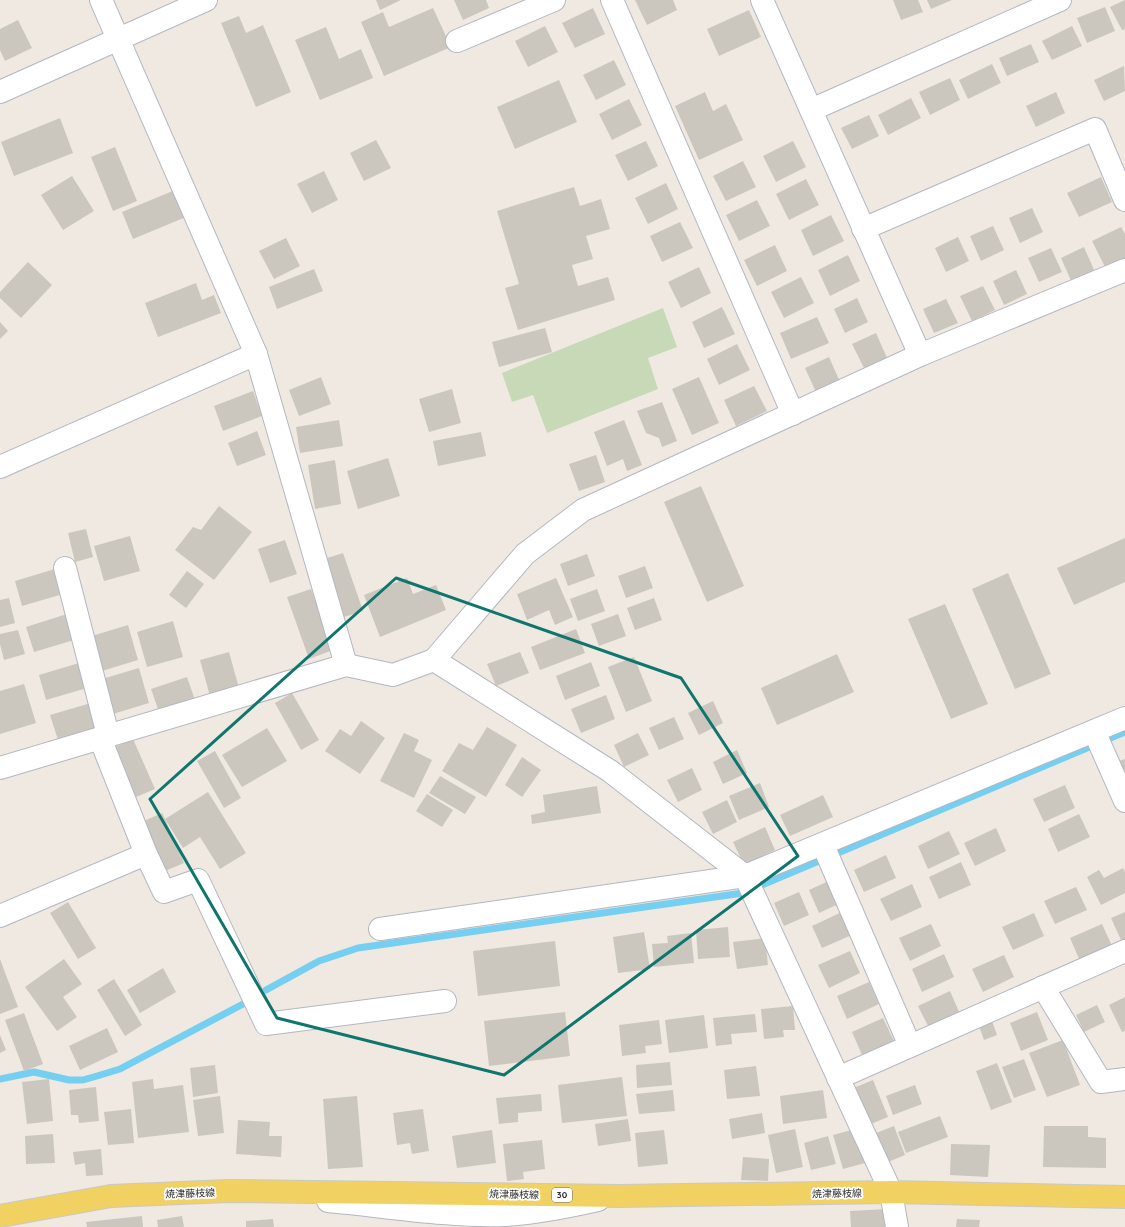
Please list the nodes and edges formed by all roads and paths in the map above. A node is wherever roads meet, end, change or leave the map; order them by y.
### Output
1 (101, 0) edge
2 (206, 0) edge
3 (554, 0) edge
4 (612, 0) edge
5 (762, 0) edge
6 (1060, 0) edge
7 (118, 40) junction
8 (457, 41) dead end
9 (0, 92) edge
10 (811, 110) junction
11 (1125, 200) edge
12 (863, 229) junction
13 (1125, 270) edge
14 (256, 354) junction
15 (920, 355) junction
16 (793, 414) junction
17 (0, 467) edge
18 (65, 568) dead end
19 (434, 660) junction
20 (346, 665) junction
21 (1125, 718) edge
22 (1094, 731) junction
23 (104, 736) junction
24 (0, 768) edge
25 (1125, 801) edge
26 (823, 845) junction
27 (146, 854) junction
28 (745, 876) junction
29 (0, 916) edge
30 (380, 929) dead end
31 (1125, 951) edge
32 (1043, 987) junction
33 (445, 1001) dead end
34 (910, 1046) junction
35 (838, 1078) junction
36 (1125, 1079) edge
37 (891, 1192) junction
38 (1125, 1196) edge
39 (0, 1216) edge
40 (897, 1227) edge

1 - 7 street
2 - 7 street
3 - 8 street
4 - 16 street
5 - 10 street
6 - 10 street
7 - 9 street
7 - 14 street
10 - 12 street
11 - 12 street
12 - 15 street
13 - 15 street
14 - 17 street
14 - 20 street
15 - 16 street
16 - 19 street
18 - 23 street
19 - 20 street
19 - 28 street
20 - 23 street
21 - 22 street
22 - 25 street
22 - 26 street
23 - 24 street
23 - 27 street
26 - 28 street
26 - 34 street
27 - 29 street
27 - 33 street
28 - 30 street
28 - 35 street
31 - 32 street
32 - 34 street
32 - 36 street
34 - 35 street
35 - 37 street
37 - 38 main road, 焼津藤枝線 / 30
37 - 39 main road, 焼津藤枝線 / 30
37 - 40 street

